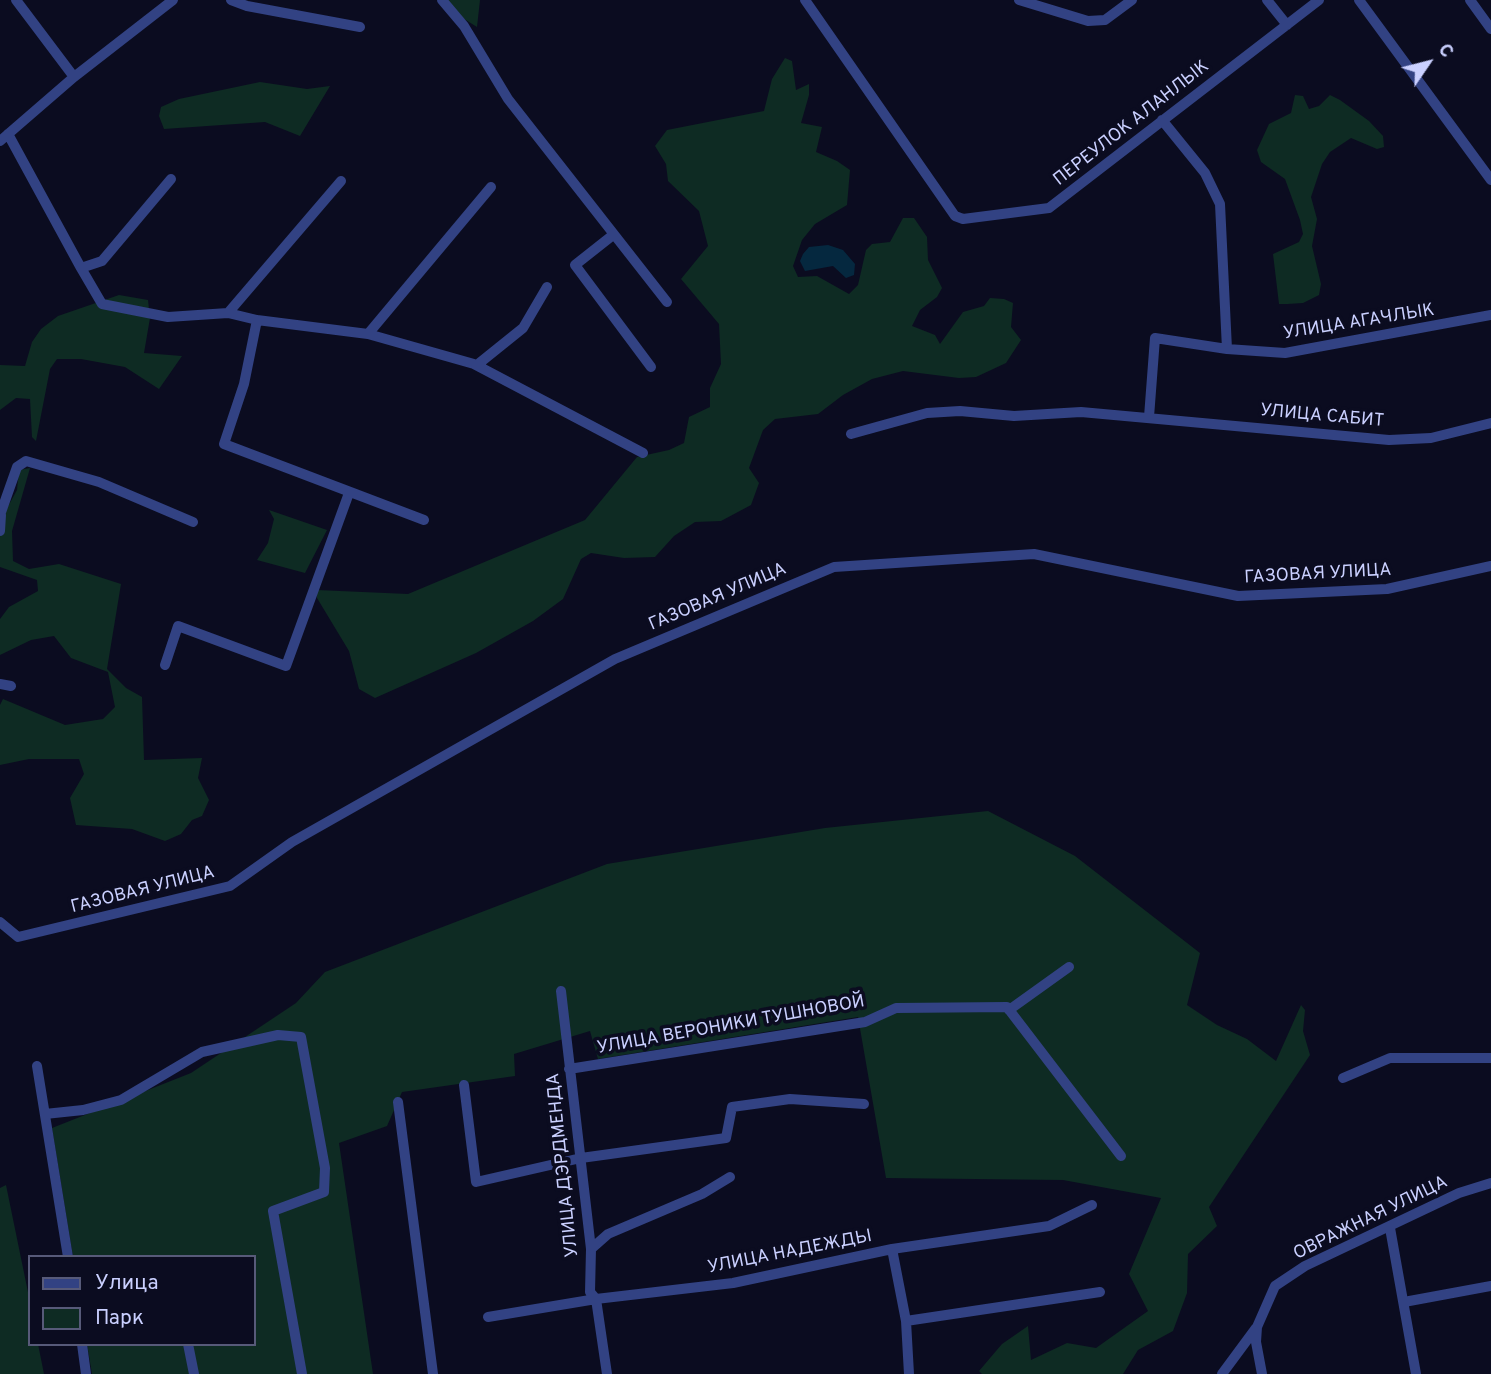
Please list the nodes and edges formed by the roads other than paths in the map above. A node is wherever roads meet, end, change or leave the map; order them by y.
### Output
1 (16, 0) edge
2 (173, 0) edge
3 (231, 0) edge
4 (442, 0) edge
5 (805, 0) edge
6 (1019, 0) edge
7 (1132, 0) edge
8 (1267, 0) edge
9 (1319, 0) edge
10 (1359, 0) edge
11 (1470, 0) edge
12 (160, 4) edge
13 (1287, 25) junction
14 (360, 27) dead end
15 (1491, 29) edge
16 (74, 77) junction
17 (1163, 120) junction
18 (4, 138) edge
19 (171, 179) dead end
20 (1491, 180) edge
21 (341, 181) dead end
22 (491, 187) dead end
23 (613, 236) junction
24 (81, 268) junction
25 (547, 287) dead end
26 (667, 302) dead end
27 (228, 313) junction
28 (1491, 316) edge
29 (257, 320) junction
30 (368, 334) junction
31 (1227, 349) junction
32 (477, 365) junction
33 (651, 367) dead end
34 (1149, 417) junction
35 (1491, 423) edge
36 (851, 435) dead end
37 (643, 453) dead end
38 (349, 492) junction
39 (0, 515) edge
40 (424, 520) dead end
41 (193, 522) dead end
42 (0, 531) edge
43 (1491, 566) edge
44 (165, 665) dead end
45 (0, 922) edge
46 (1069, 967) dead end
47 (561, 991) dead end
48 (1009, 1010) junction
49 (1491, 1058) edge
50 (37, 1066) dead end
51 (569, 1069) junction
52 (1343, 1078) dead end
53 (464, 1084) dead end
54 (398, 1102) dead end
55 (864, 1104) dead end
56 (45, 1114) junction
57 (1121, 1156) dead end
58 (581, 1158) junction
59 (730, 1177) dead end
60 (1491, 1183) edge
61 (1093, 1205) dead end
62 (1390, 1228) junction
63 (892, 1249) junction
64 (591, 1250) junction
65 (68, 1255) edge
66 (1491, 1286) edge
67 (1100, 1292) dead end
68 (596, 1299) junction
69 (1404, 1302) junction
70 (488, 1317) dead end
71 (906, 1321) junction
72 (1257, 1327) junction
73 (82, 1346) edge
74 (188, 1346) edge
75 (86, 1374) edge
76 (194, 1374) edge
77 (302, 1374) edge
78 (433, 1374) edge
79 (607, 1374) edge
80 (909, 1374) edge
81 (1222, 1374) edge
82 (1262, 1374) edge
83 (1416, 1374) edge

1 - 16 street
2 - 12 street
3 - 14 street
4 - 23 street
5 - 17 street, ПЕРЕУЛОК АЛАНЛЫК
6 - 7 street
8 - 13 street
9 - 13 street, ПЕРЕУЛОК АЛАНЛЫК
10 - 20 street
11 - 15 street
12 - 16 street
13 - 17 street, ПЕРЕУЛОК АЛАНЛЫК
16 - 18 street
17 - 31 street
18 - 24 street
19 - 24 street
21 - 27 street
22 - 30 street
23 - 26 street
23 - 33 street
24 - 27 street
25 - 32 street
27 - 29 street
28 - 31 street, УЛИЦА АГАЧЛЫК
29 - 30 street
29 - 38 street
30 - 32 street
31 - 34 street, УЛИЦА АГАЧЛЫК
32 - 37 street
34 - 35 street, УЛИЦА САБИТ
34 - 36 street, УЛИЦА САБИТ
38 - 40 street
38 - 44 street
39 - 41 street
39 - 42 street
43 - 45 street, ГАЗОВАЯ УЛИЦА
46 - 48 street
47 - 51 street, УЛИЦА ДЭРДМЕНДА
48 - 51 street, УЛИЦА ВЕРОНИКИ ТУШНОВОЙ
48 - 57 street
49 - 52 street
50 - 56 street
51 - 58 street, УЛИЦА ДЭРДМЕНДА
53 - 58 street
54 - 78 street
55 - 58 street
56 - 65 street
56 - 77 street
58 - 64 street, УЛИЦА ДЭРДМЕНДА
59 - 64 street
60 - 62 street, ОВРАЖНАЯ УЛИЦА
61 - 63 street, УЛИЦА НАДЕЖДЫ
62 - 69 street
62 - 72 street, ОВРАЖНАЯ УЛИЦА
63 - 68 street, УЛИЦА НАДЕЖДЫ
63 - 71 street
64 - 68 street, УЛИЦА ДЭРДМЕНДА
66 - 69 street
67 - 71 street
68 - 70 street, УЛИЦА НАДЕЖДЫ
68 - 79 street, УЛИЦА ДЭРДМЕНДА
69 - 83 street
71 - 80 street
72 - 81 street
72 - 82 street, ОВРАЖНАЯ УЛИЦА
73 - 75 street
74 - 76 street

